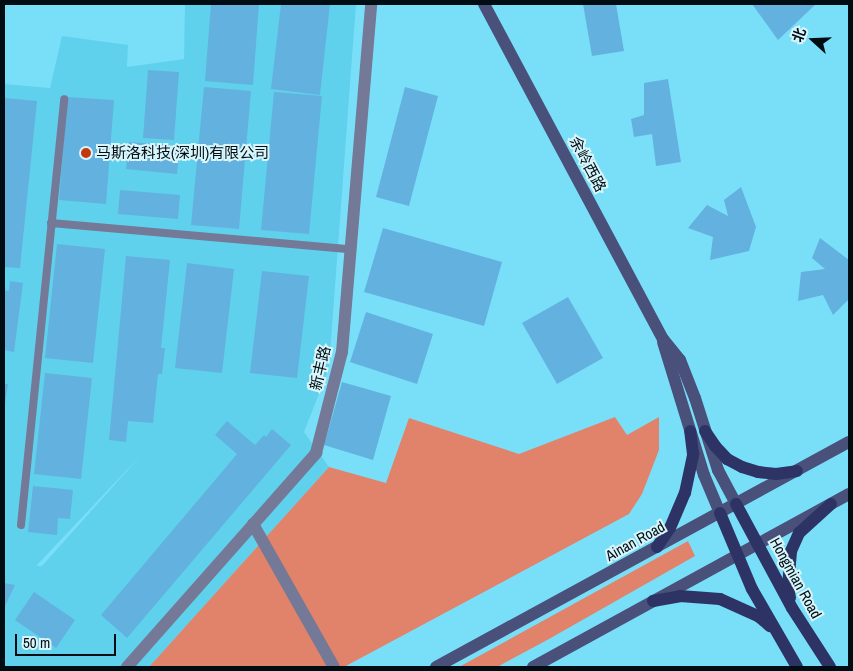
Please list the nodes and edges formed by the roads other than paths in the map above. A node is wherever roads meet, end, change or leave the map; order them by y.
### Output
1 (371, 4) edge
2 (484, 4) edge
3 (64, 99) dead end
4 (51, 223) junction
5 (350, 249) junction
6 (663, 339) junction
7 (690, 431) junction
8 (705, 431) junction
9 (849, 442) edge
10 (797, 471) junction
11 (849, 494) edge
12 (736, 504) junction
13 (831, 504) junction
14 (720, 513) junction
15 (253, 524) junction
16 (21, 525) dead end
17 (758, 544) junction
18 (657, 547) junction
19 (738, 555) junction
20 (653, 601) junction
21 (792, 608) junction
22 (776, 632) junction
23 (127, 667) edge
24 (334, 667) edge
25 (436, 667) edge
26 (532, 667) edge
27 (797, 667) edge
28 (830, 667) edge

1 - 5 street, 新丰路
2 - 6 main road, 余岭西路
3 - 4 lane
4 - 5 lane
4 - 16 lane
5 - 15 street, 新丰路
6 - 7 main road, 余岭西路
6 - 8 main road, 余岭西路
7 - 14 main road, 余岭西路
7 - 18 main road
8 - 10 main road
8 - 12 main road, 余岭西路
9 - 10 main road, Ainan Road
10 - 12 main road, Ainan Road
11 - 13 main road
12 - 14 main road, Ainan Road
12 - 17 main road, Hongmian Road
13 - 17 main road
13 - 21 main road
14 - 18 main road, Ainan Road
14 - 19 main road
15 - 23 street, 新丰路
15 - 24 street
17 - 19 main road
17 - 21 main road, Hongmian Road
18 - 25 main road, Ainan Road
19 - 20 main road
19 - 22 main road
20 - 22 main road
20 - 26 main road
21 - 28 main road, Hongmian Road
22 - 27 main road

